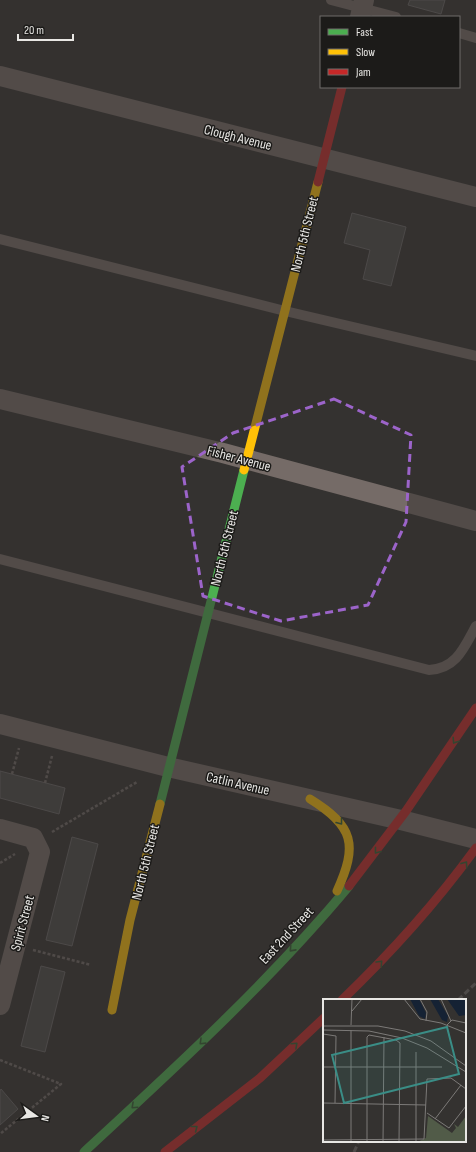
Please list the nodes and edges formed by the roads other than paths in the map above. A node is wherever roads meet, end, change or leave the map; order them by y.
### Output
1 (331, 0) edge
2 (362, 8) edge
3 (392, 16) edge
4 (460, 33) edge
5 (476, 38) edge
6 (0, 76) edge
7 (342, 88) edge
8 (324, 159) junction
9 (476, 197) edge
10 (0, 239) edge
11 (285, 311) junction
12 (476, 356) edge
13 (0, 399) edge
14 (247, 459) junction
15 (476, 521) edge
16 (0, 559) edge
17 (208, 612) junction
18 (476, 626) edge
19 (476, 708) edge
20 (0, 724) edge
21 (168, 767) junction
22 (310, 799) junction
23 (402, 820) junction
24 (0, 829) edge
25 (476, 839) edge
26 (476, 848) edge
27 (325, 912) junction
28 (343, 999) edge
29 (0, 1005) edge
30 (112, 1010) dead end
31 (323, 1019) edge
32 (84, 1152) edge
33 (165, 1152) edge

1 - 2 lane
2 - 3 lane
4 - 5 lane
6 - 8 street, Clough Avenue
7 - 8 main road, North 5th Street
8 - 9 street, Clough Avenue
8 - 11 main road, North 5th Street
10 - 11 lane
11 - 12 lane
11 - 14 main road, North 5th Street
13 - 14 street, Fisher Avenue
14 - 15 street, Fisher Avenue
14 - 17 main road, North 5th Street
16 - 17 lane
17 - 18 lane
17 - 21 main road, North 5th Street
19 -> 23 main road, East 2nd Street
20 - 21 street, Catlin Avenue
21 - 22 street, Catlin Avenue
21 - 30 main road, North 5th Street
22 - 23 street, Catlin Avenue
22 -> 27 main road
23 - 25 street, Catlin Avenue
23 -> 27 main road, East 2nd Street
24 - 29 street, Spirit Street
28 -> 26 main road
27 -> 32 main road, East 2nd Street
33 -> 31 main road

